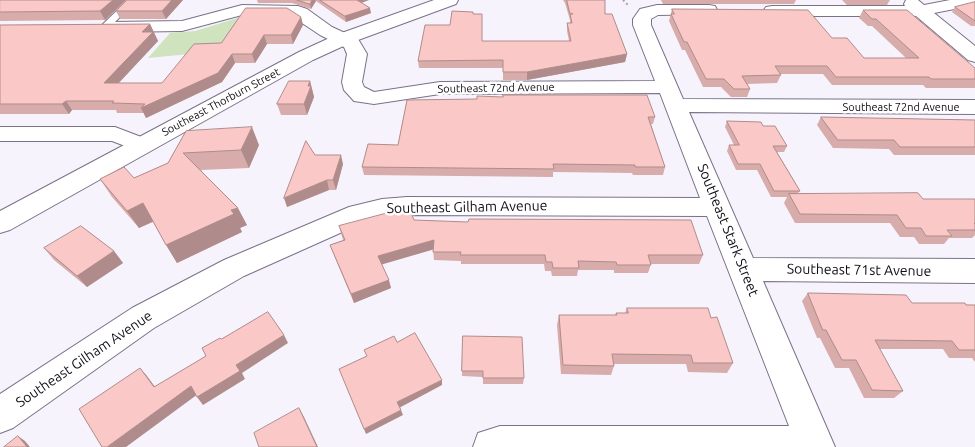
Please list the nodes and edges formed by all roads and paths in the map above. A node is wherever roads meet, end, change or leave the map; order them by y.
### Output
1 (133, 0) edge
2 (450, 0) edge
3 (975, 0) edge
4 (914, 6) edge
5 (726, 10) edge
6 (755, 10) edge
7 (86, 27) edge
8 (105, 27) junction
9 (344, 39) junction
10 (975, 56) edge
11 (673, 96) junction
12 (975, 107) edge
13 (0, 134) edge
14 (141, 145) junction
15 (718, 206) junction
16 (0, 223) edge
17 (744, 269) junction
18 (975, 271) edge
19 (0, 415) edge
20 (816, 446) edge
21 (492, 447) edge

1 - 8 lane
2 - 9 street, Southeast Thorburn Street
3 - 4 street
4 - 6 street
4 - 10 street
5 - 11 street, Southeast Stark Street
7 - 8 street
8 - 9 street
9 - 11 street, Southeast 72nd Avenue
9 - 14 street, Southeast Thorburn Street
11 - 12 street, Southeast 72nd Avenue
11 - 15 street, Southeast Stark Street
13 - 14 street
14 - 16 street, Southeast Thorburn Street
15 - 17 street, Southeast Stark Street
15 - 19 street, Southeast Gilham Avenue
17 - 18 street, Southeast 71st Avenue
17 - 20 street, Southeast Stark Street
20 - 21 street

